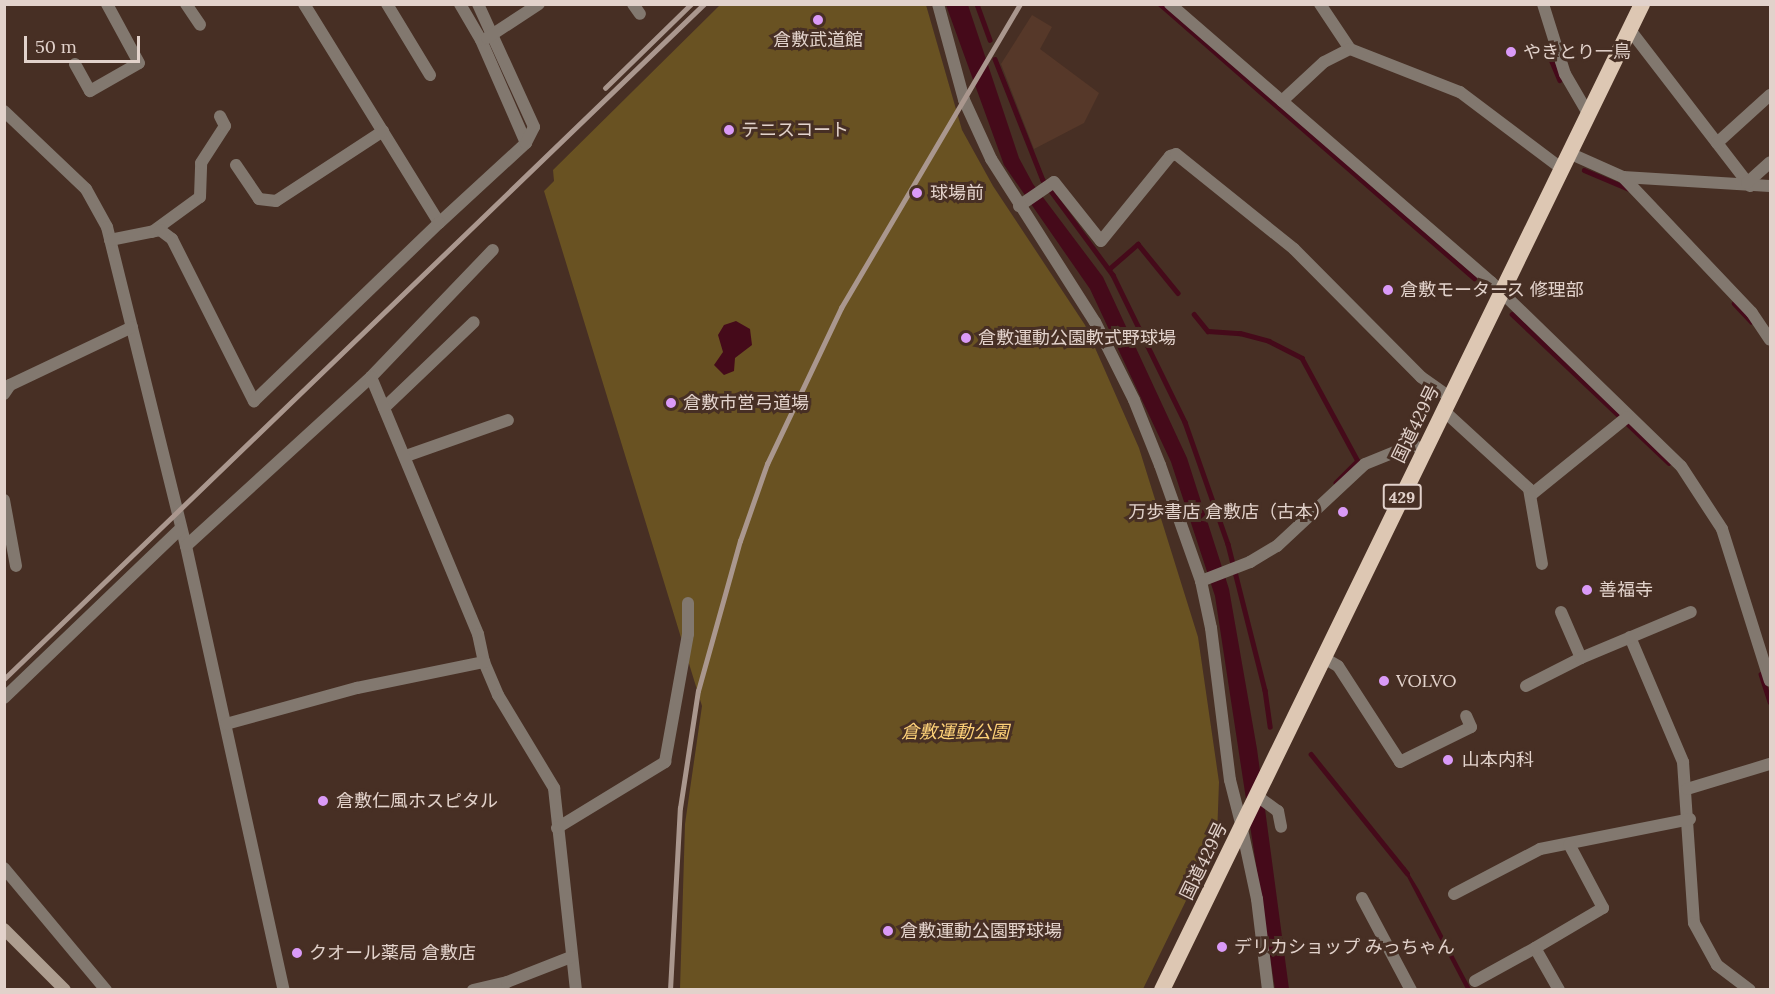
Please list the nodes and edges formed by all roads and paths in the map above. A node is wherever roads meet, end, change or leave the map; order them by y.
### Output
1 (107, 4) edge
2 (186, 4) edge
3 (304, 4) edge
4 (387, 4) edge
5 (460, 4) edge
6 (478, 4) edge
7 (539, 4) edge
8 (938, 4) edge
9 (1170, 4) edge
10 (1320, 4) edge
11 (1543, 4) edge
12 (1642, 4) edge
13 (200, 25) dead end
14 (1630, 30) junction
15 (494, 34) junction
16 (481, 40) junction
17 (1350, 49) junction
18 (75, 64) dead end
19 (430, 75) dead end
20 (1770, 95) edge
21 (1282, 101) junction
22 (4, 111) edge
23 (1589, 115) junction
24 (220, 116) dead end
25 (382, 131) junction
26 (526, 143) junction
27 (1717, 143) junction
28 (1566, 161) junction
29 (1770, 162) edge
30 (236, 165) dead end
31 (1623, 177) junction
32 (1749, 185) junction
33 (1770, 186) edge
34 (1021, 204) junction
35 (439, 223) junction
36 (152, 232) junction
37 (110, 240) junction
38 (493, 250) dead end
39 (1502, 294) junction
40 (474, 322) dead end
41 (132, 327) junction
42 (1770, 340) edge
43 (371, 377) junction
44 (4, 394) edge
45 (1447, 404) junction
46 (384, 408) junction
47 (1624, 419) junction
48 (508, 420) dead end
49 (1425, 450) junction
50 (405, 456) junction
51 (1532, 494) junction
52 (4, 500) edge
53 (181, 528) junction
54 (186, 546) junction
55 (1542, 564) dead end
56 (16, 566) dead end
57 (1204, 580) junction
58 (688, 603) dead end
59 (1561, 612) dead end
60 (1691, 612) dead end
61 (1630, 637) junction
62 (1324, 658) junction
63 (1581, 658) junction
64 (484, 662) junction
65 (1770, 681) edge
66 (1526, 686) dead end
67 (4, 698) edge
68 (1466, 716) dead end
69 (226, 724) junction
70 (1770, 764) edge
71 (1687, 789) junction
72 (1257, 796) junction
73 (1689, 819) junction
74 (1281, 827) dead end
75 (557, 828) junction
76 (1242, 829) junction
77 (1569, 844) junction
78 (4, 868) edge
79 (1454, 894) dead end
80 (1362, 898) dead end
81 (4, 929) edge
82 (1535, 948) junction
83 (571, 957) junction
84 (1475, 981) dead end
85 (65, 990) edge
86 (106, 990) edge
87 (284, 990) edge
88 (473, 990) edge
89 (576, 990) edge
90 (1162, 990) edge
91 (1268, 990) edge
92 (1411, 990) edge
93 (1559, 990) edge
94 (1750, 990) edge

1 - 18 street
2 - 13 street
3 - 25 street
4 - 19 street
5 - 16 street
6 - 15 street
7 - 15 street
8 - 34 street
9 - 21 street
10 - 17 street
11 - 23 street
12 - 14 highway, 国道429号 / 429
14 - 23 highway, 国道429号 / 429
14 - 27 street
15 - 16 street
15 - 26 street
16 - 26 street
17 - 21 street
17 - 28 street
20 - 27 street
21 - 39 street
22 - 37 street
23 - 28 highway, 国道429号 / 429
24 - 36 street
25 - 30 street
25 - 35 street
26 - 35 street
27 - 32 street
28 - 31 street
28 - 39 highway, 国道429号 / 429
29 - 32 street
31 - 32 street
31 - 42 street
32 - 33 street
34 - 45 street
34 - 57 street
35 - 36 street
36 - 37 street
37 - 41 street
38 - 43 street
39 - 45 highway, 国道429号 / 429
39 - 47 street
40 - 46 street
41 - 44 street
41 - 53 street
43 - 46 street
43 - 54 street
45 - 49 highway, 国道429号 / 429
45 - 51 street
46 - 50 street
47 - 51 street
47 - 65 street
48 - 50 street
49 - 57 street
49 - 62 highway, 国道429号 / 429
50 - 64 street
51 - 55 street
52 - 56 street
53 - 54 street
53 - 67 street
54 - 69 street
57 - 76 street
58 - 75 street
59 - 63 street
60 - 61 street
61 - 63 street
61 - 71 street
62 - 68 street
62 - 72 highway, 国道429号 / 429
63 - 66 street
64 - 69 street
64 - 75 street
69 - 87 street
70 - 71 street
71 - 73 street
72 - 74 street
72 - 76 highway, 国道429号 / 429
73 - 77 street
73 - 94 street
75 - 83 street
76 - 90 highway, 国道429号 / 429
76 - 91 street
77 - 79 street
77 - 82 street
78 - 86 street
80 - 92 street
81 - 85 main road
82 - 84 street
82 - 93 street
83 - 88 street
83 - 89 street

